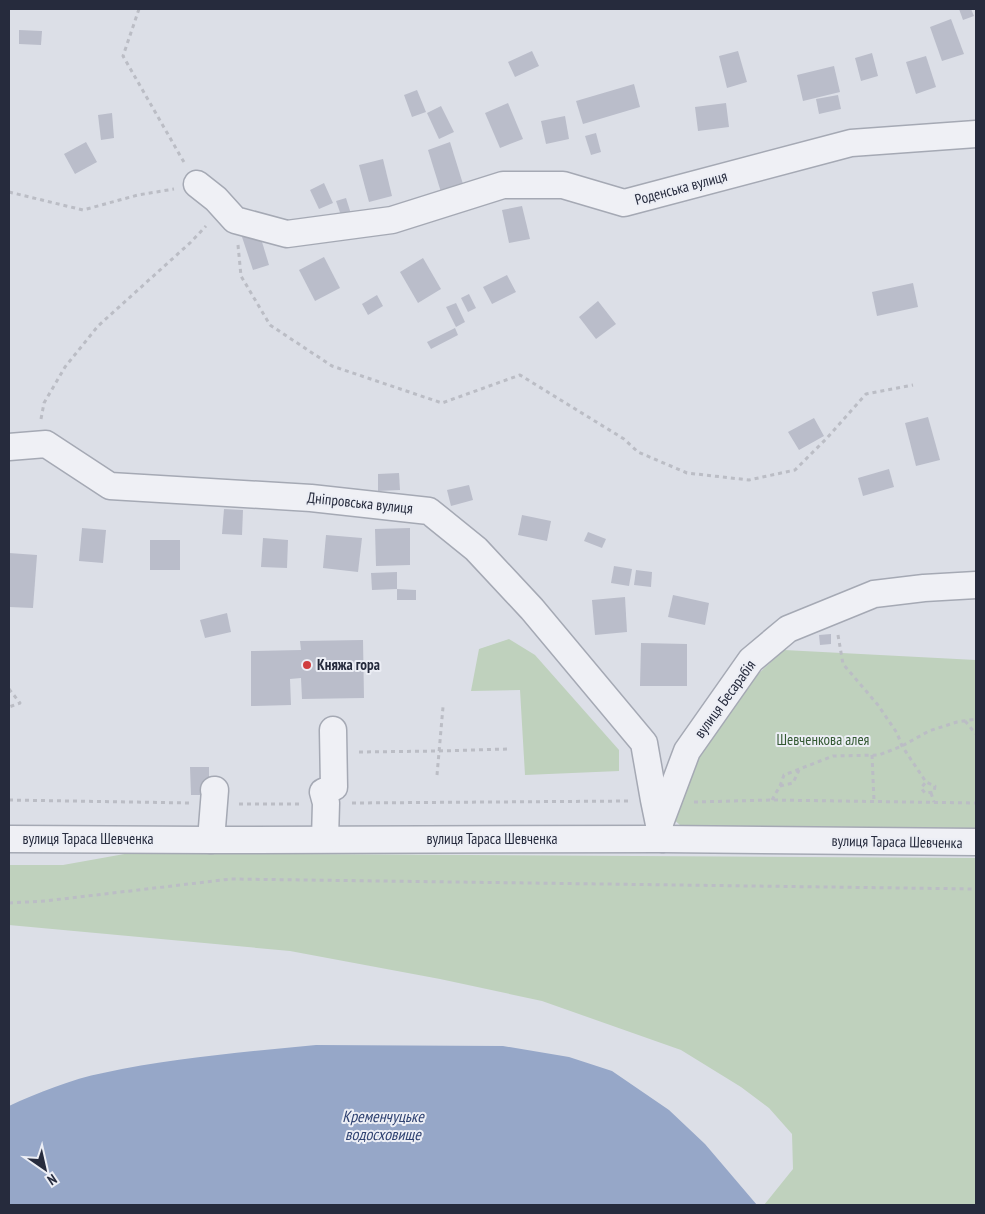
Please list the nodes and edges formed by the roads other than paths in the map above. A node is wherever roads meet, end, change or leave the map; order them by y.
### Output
1 (976, 134) edge
2 (206, 192) road end
3 (9, 447) edge
4 (976, 585) edge
5 (333, 741) road end
6 (214, 797) road end
7 (661, 816) junction
8 (9, 839) edge
9 (325, 839) junction
10 (212, 840) junction
11 (976, 842) edge

1 - 2 street, Роденська вулиця
3 - 7 street, Дніпровська вулиця
4 - 7 street, вулиця Бесарабія
5 - 9 street
6 - 10 street
7 - 9 street, вулиця Тараса Шевченка
7 - 11 street, вулиця Тараса Шевченка
8 - 10 street, вулиця Тараса Шевченка
9 - 10 street, вулиця Тараса Шевченка

